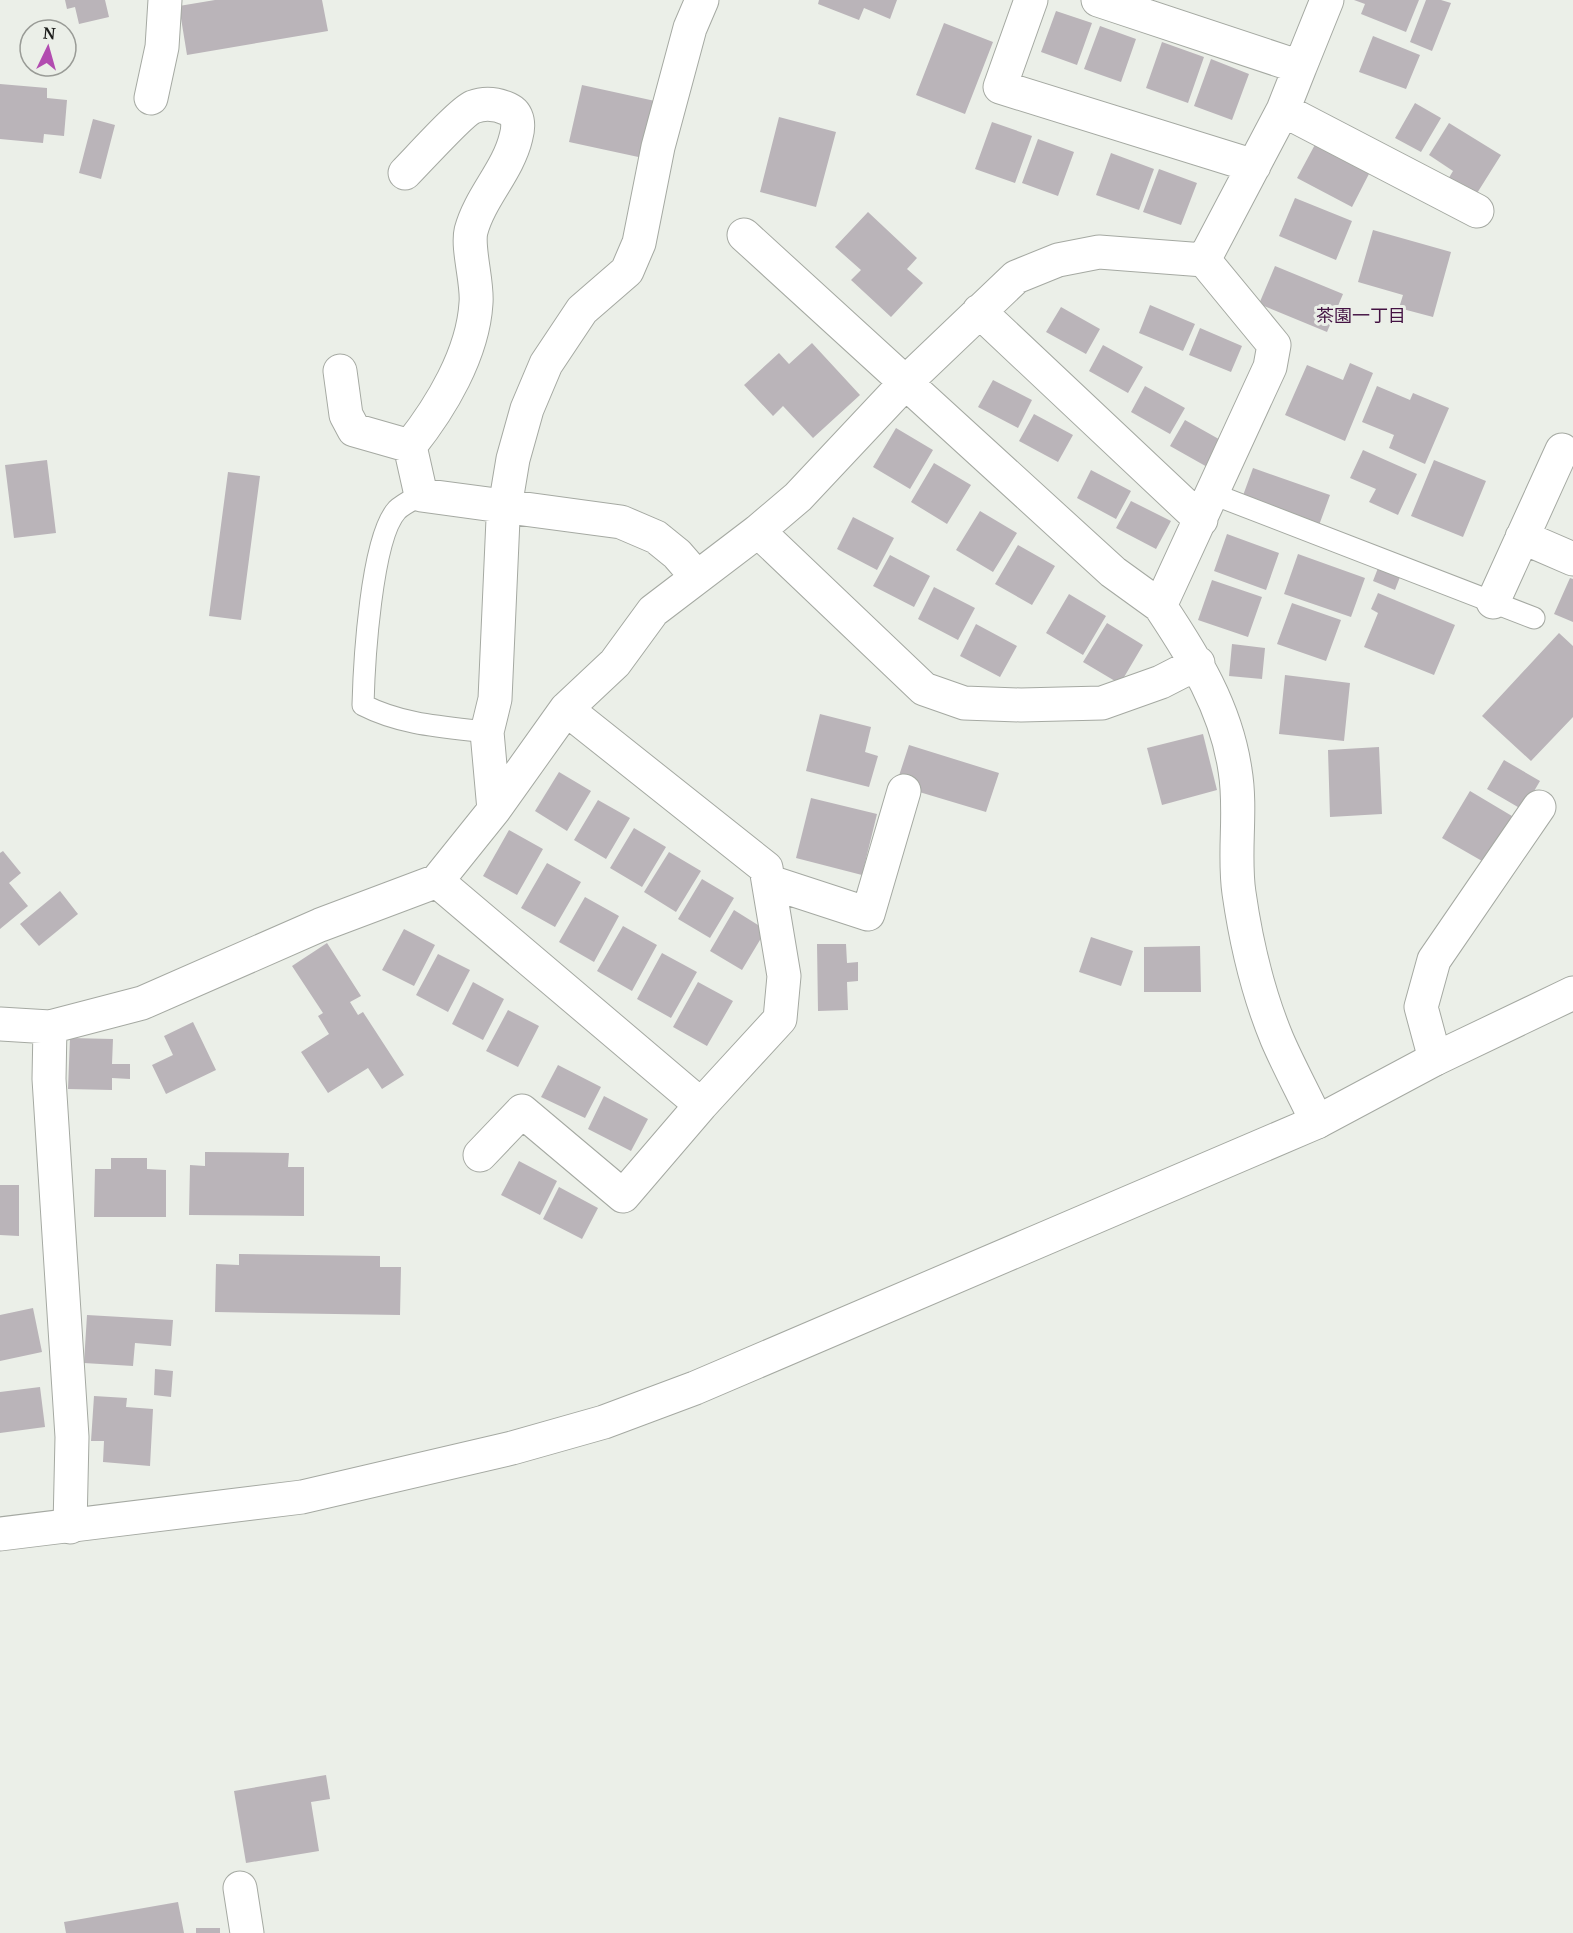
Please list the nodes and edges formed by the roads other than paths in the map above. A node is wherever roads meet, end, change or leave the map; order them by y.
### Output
1 (165, 0) edge
2 (702, 0) edge
3 (1031, 0) edge
4 (1098, 0) edge
5 (1327, 0) edge
6 (1300, 67) junction
7 (151, 98) dead end
8 (1283, 110) junction
9 (1254, 166) junction
10 (405, 173) dead end
11 (1477, 211) dead end
12 (744, 235) dead end
13 (1204, 260) junction
14 (979, 311) junction
15 (340, 370) dead end
16 (907, 381) junction
17 (410, 446) junction
18 (1562, 450) dead end
19 (421, 495) junction
20 (505, 506) junction
21 (1207, 507) junction
22 (758, 531) junction
23 (1522, 537) junction
24 (1573, 559) edge
25 (697, 577) junction
26 (1493, 602) junction
27 (1160, 606) junction
28 (1534, 618) dead end
29 (1197, 663) junction
30 (566, 709) junction
31 (487, 732) junction
32 (904, 791) dead end
33 (1539, 807) dead end
34 (494, 810) junction
35 (437, 881) junction
36 (770, 882) junction
37 (1573, 993) edge
38 (0, 1024) edge
39 (50, 1028) junction
40 (1435, 1059) junction
41 (701, 1105) junction
42 (1317, 1122) junction
43 (480, 1155) dead end
44 (70, 1527) junction
45 (0, 1534) edge
46 (240, 1888) dead end
47 (247, 1933) edge

1 - 7 street
2 - 20 street
3 - 9 street
4 - 6 street
5 - 6 street
6 - 8 street
8 - 9 street
8 - 11 street
9 - 13 street
10 - 17 street
12 - 16 street
13 - 14 street
13 - 21 street
14 - 16 street
14 - 21 street
15 - 17 street
16 - 22 street
16 - 27 street
17 - 19 street
18 - 23 street
19 - 20 street
19 - 31 lane
20 - 25 street
20 - 31 street
21 - 26 lane
21 - 27 street
22 - 25 street
22 - 29 street
23 - 24 street
23 - 26 street
25 - 30 street
26 - 28 lane
27 - 29 street
29 - 42 street
30 - 34 street
30 - 36 street
31 - 34 street
32 - 36 street
33 - 40 street
34 - 35 street
35 - 39 street
35 - 41 street
36 - 41 street
37 - 40 street
38 - 39 street
39 - 44 street
40 - 42 street
41 - 43 street
42 - 44 street
44 - 45 street
46 - 47 street

